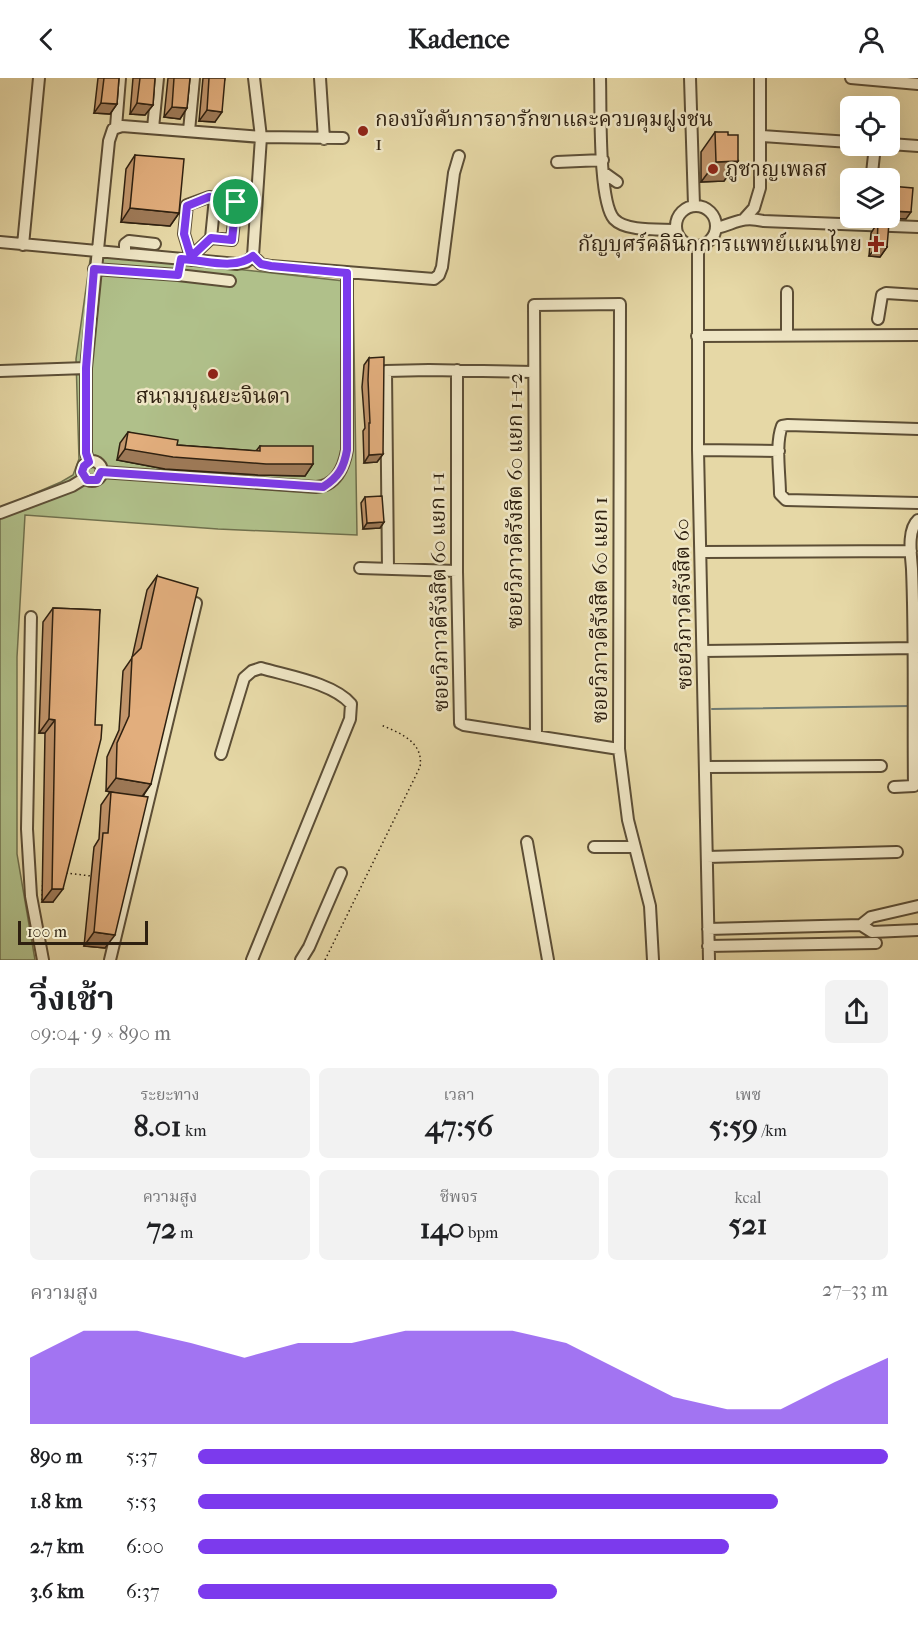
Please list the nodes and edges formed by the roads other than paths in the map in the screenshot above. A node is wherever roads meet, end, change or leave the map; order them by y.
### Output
1 (39, 78) edge
2 (120, 78) edge
3 (158, 78) edge
4 (194, 78) edge
5 (254, 78) edge
6 (320, 78) edge
7 (600, 78) edge
8 (690, 78) edge
9 (760, 78) edge
10 (851, 78) edge
11 (918, 84) edge
12 (116, 127) junction
13 (153, 128) junction
14 (189, 131) junction
15 (760, 136) junction
16 (261, 137) junction
17 (343, 138) dead end
18 (324, 139) junction
19 (840, 141) edge
20 (900, 145) edge
21 (918, 146) edge
22 (459, 156) dead end
23 (603, 160) junction
24 (557, 162) dead end
25 (603, 172) junction
26 (617, 182) dead end
27 (215, 198) junction
28 (694, 205) junction
29 (745, 218) junction
30 (918, 227) edge
31 (717, 228) junction
32 (676, 230) junction
33 (211, 238) junction
34 (0, 243) edge
35 (23, 244) junction
36 (155, 244) dead end
37 (698, 246) junction
38 (96, 250) junction
39 (124, 253) junction
40 (253, 256) junction
41 (188, 258) junction
42 (94, 269) junction
43 (347, 273) junction
44 (178, 275) junction
45 (231, 281) dead end
46 (787, 292) dead end
47 (918, 294) edge
48 (571, 304) joint
49 (878, 319) dead end
50 (787, 334) junction
51 (918, 335) edge
52 (697, 336) junction
53 (86, 368) junction
54 (457, 370) junction
55 (0, 371) edge
56 (534, 372) junction
57 (918, 429) edge
58 (698, 450) junction
59 (779, 451) junction
60 (89, 462) junction
61 (101, 472) junction
62 (85, 478) junction
63 (918, 503) edge
64 (0, 513) edge
65 (918, 520) edge
66 (911, 551) junction
67 (701, 552) junction
68 (360, 568) dead end
69 (388, 569) junction
70 (457, 571) junction
71 (196, 603) edge
72 (31, 617) dead end
73 (915, 648) junction
74 (703, 651) junction
75 (917, 663) edge
76 (536, 736) junction
77 (619, 749) junction
78 (221, 754) dead end
79 (916, 765) edge
80 (881, 766) dead end
81 (705, 767) junction
82 (894, 786) dead end
83 (527, 842) dead end
84 (594, 847) dead end
85 (635, 847) junction
86 (897, 852) dead end
87 (707, 857) junction
88 (341, 873) dead end
89 (918, 906) edge
90 (861, 925) junction
91 (708, 929) junction
92 (918, 930) edge
93 (876, 943) dead end
94 (708, 946) junction
95 (43, 960) edge
96 (110, 960) edge
97 (252, 960) edge
98 (301, 960) edge
99 (548, 960) edge
100 (653, 960) edge
101 (709, 960) edge

1 - 35 street
2 - 12 street
3 - 13 street
4 - 14 street
5 - 16 street
6 - 18 street
7 - 23 street
8 - 28 street
9 - 15 street
10 - 11 street
12 - 13 street
12 - 38 street
13 - 14 street
14 - 16 street
15 - 19 street
15 - 29 street
16 - 18 street
16 - 40 street
17 - 18 street
20 - 21 street
22 - 43 street
23 - 24 street
23 - 25 street
25 - 26 street
25 - 32 street
27 - 33 street
27 - 33 street
27 - 41 street
28 - 31 street
28 - 32 street
29 - 30 street
29 - 31 street
31 - 37 street
32 - 37 street
33 - 41 street
34 - 35 street
35 - 38 street
36 - 39 street
37 - 52 street, ซอยวิภาวดีรังสิต 60
38 - 39 street
38 - 42 street
39 - 41 street
40 - 41 street
40 - 43 street
41 - 44 street
42 - 44 street
42 - 53 street
43 - 61 street
44 - 45 street
46 - 50 street
47 - 49 street
48 - 56 street, ซอยวิภาวดีรังสิต 60 แยก 1-1-2
48 - 77 street, ซอยวิภาวดีรังสิต 60 แยก 1
50 - 51 street
50 - 52 street
52 - 58 street, ซอยวิภาวดีรังสิต 60
53 - 55 street
53 - 60 street
54 - 56 street
54 - 69 street
54 - 70 street, ซอยวิภาวดีรังสิต 60 แยก 1-1
56 - 76 street, ซอยวิภาวดีรังสิต 60 แยก 1-1-2
57 - 59 street
58 - 59 street
58 - 67 street, ซอยวิภาวดีรังสิต 60
59 - 63 street
60 - 61 street
60 - 62 street
61 - 62 street
62 - 64 street
65 - 66 street
66 - 67 street
66 - 73 street
67 - 74 street, ซอยวิภาวดีรังสิต 60
68 - 69 street
69 - 70 street
70 - 76 street, ซอยวิภาวดีรังสิต 60 แยก 1-1
71 - 96 street
72 - 95 street
73 - 74 street
73 - 75 street
74 - 81 street, ซอยวิภาวดีรังสิต 60
75 - 79 street
76 - 77 street, ซอยวิภาวดีรังสิต 60 แยก 1-1
77 - 85 street, ซอยวิภาวดีรังสิต 60 แยก 1
78 - 97 street
79 - 82 street
80 - 81 street
81 - 87 street, ซอยวิภาวดีรังสิต 60
83 - 99 street
84 - 85 street
85 - 100 street, ซอยวิภาวดีรังสิต 60 แยก 1
86 - 87 street
87 - 91 street, ซอยวิภาวดีรังสิต 60
88 - 98 street
89 - 90 street
90 - 91 street
90 - 92 street
91 - 94 street, ซอยวิภาวดีรังสิต 60
93 - 94 street
94 - 101 street, ซอยวิภาวดีรังสิต 60

